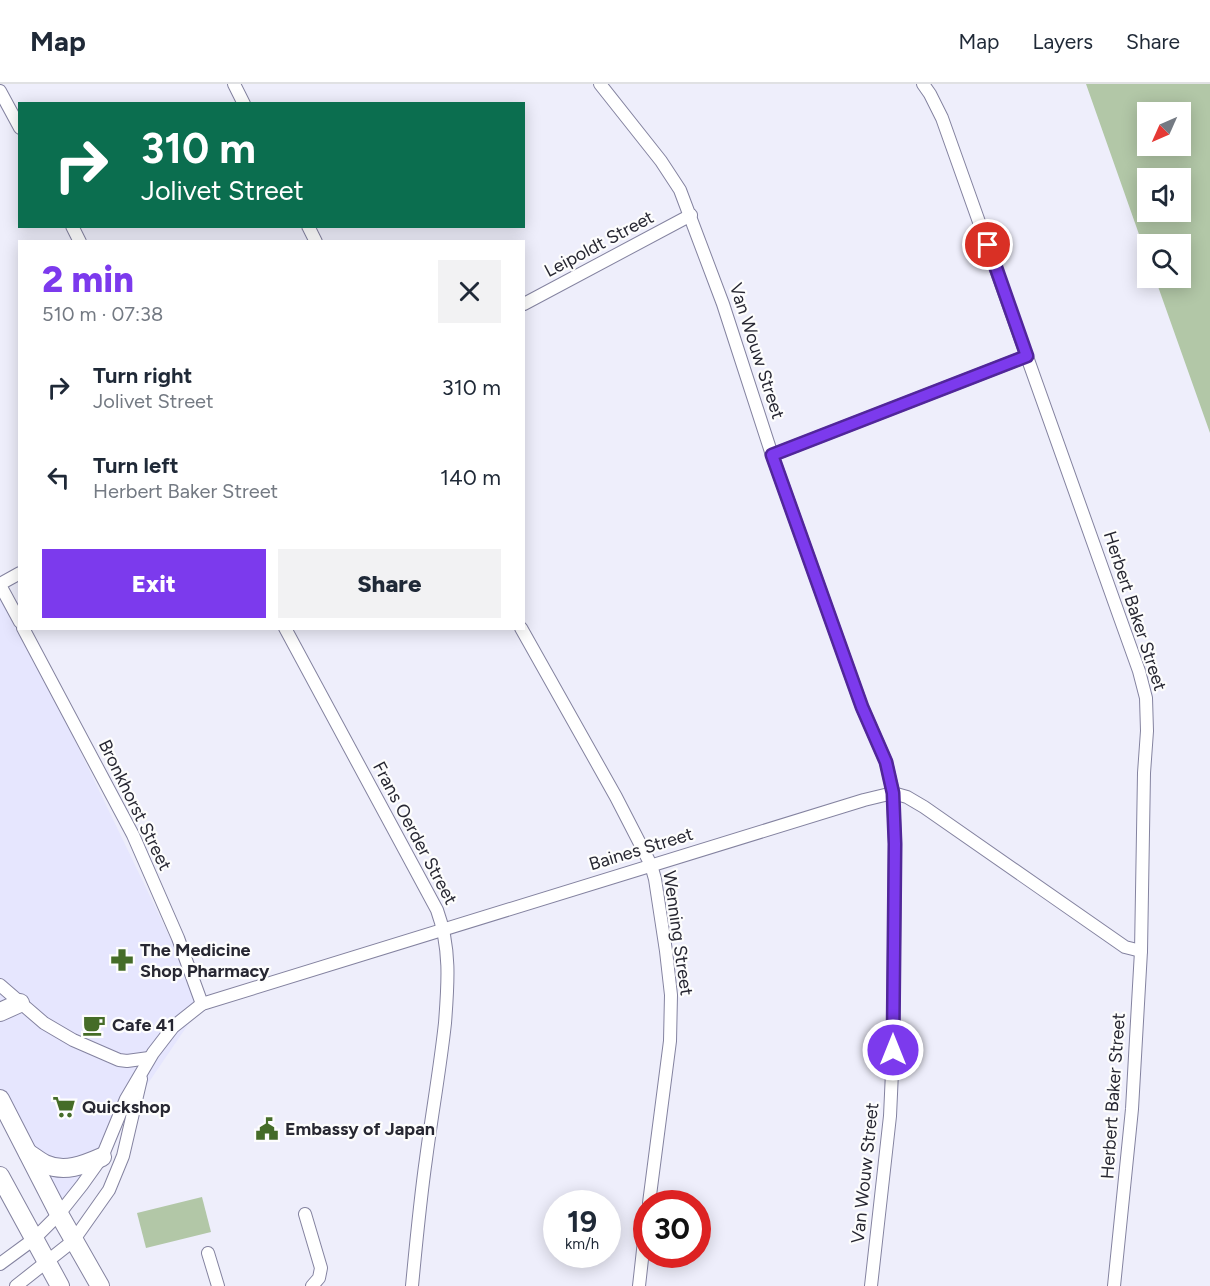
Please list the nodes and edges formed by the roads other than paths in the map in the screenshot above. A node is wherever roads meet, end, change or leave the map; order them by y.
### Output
1 (234, 84) edge
2 (600, 84) edge
3 (923, 84) edge
4 (0, 91) edge
5 (243, 102) edge
6 (18, 124) edge
7 (691, 215) junction
8 (525, 303) edge
9 (1027, 356) junction
10 (772, 455) junction
11 (18, 574) edge
12 (0, 584) edge
13 (18, 618) edge
14 (24, 630) edge
15 (286, 630) edge
16 (522, 630) edge
17 (893, 793) junction
18 (651, 865) junction
19 (444, 929) junction
20 (1141, 951) junction
21 (0, 984) edge
22 (20, 1003) junction
23 (202, 1004) junction
24 (0, 1012) edge
25 (147, 1063) junction
26 (0, 1100) edge
27 (28, 1153) junction
28 (102, 1158) junction
29 (0, 1176) edge
30 (651, 1190) edge
31 (59, 1214) junction
32 (305, 1214) dead end
33 (34, 1239) junction
34 (73, 1241) junction
35 (208, 1253) dead end
36 (47, 1262) junction
37 (0, 1264) edge
38 (641, 1268) edge
39 (16, 1286) edge
40 (60, 1286) edge
41 (100, 1286) edge
42 (218, 1286) edge
43 (312, 1286) edge
44 (412, 1286) edge
45 (639, 1286) edge
46 (871, 1286) edge
47 (1114, 1286) edge

1 - 5 street
2 - 7 street, Van Wouw Street
3 - 9 street, Herbert Baker Street
4 - 6 street
7 - 8 street, Leipoldt Street
7 - 10 street, Van Wouw Street
9 - 10 street
9 - 20 street, Herbert Baker Street
10 - 17 street, Van Wouw Street
11 - 12 street
12 - 13 street
14 - 23 street, Bronkhorst Street
15 - 19 street, Frans Oerder Street
16 - 18 street, Wenning Street
17 - 18 street, Baines Street
17 - 20 street
17 - 46 street, Van Wouw Street
18 - 19 street, Baines Street
18 - 30 street, Wenning Street
19 - 23 street, Baines Street
19 - 44 street, Frans Oerder Street
20 - 47 street, Herbert Baker Street
21 - 22 street
22 - 24 main road
22 - 25 street
23 - 25 street, Baines Street
25 - 28 street, Baines Street
25 - 34 street, Baines Street
26 - 27 main road
27 - 28 main road
27 - 31 main road
28 - 31 street, Baines Street
29 - 33 main road
31 - 33 street, Baines Street
31 - 34 main road
32 - 43 street
33 - 36 main road
33 - 37 street, Baines Street
34 - 36 street, Baines Street
34 - 41 main road
35 - 42 street
36 - 39 street, Baines Street
36 - 40 main road
38 - 45 street

